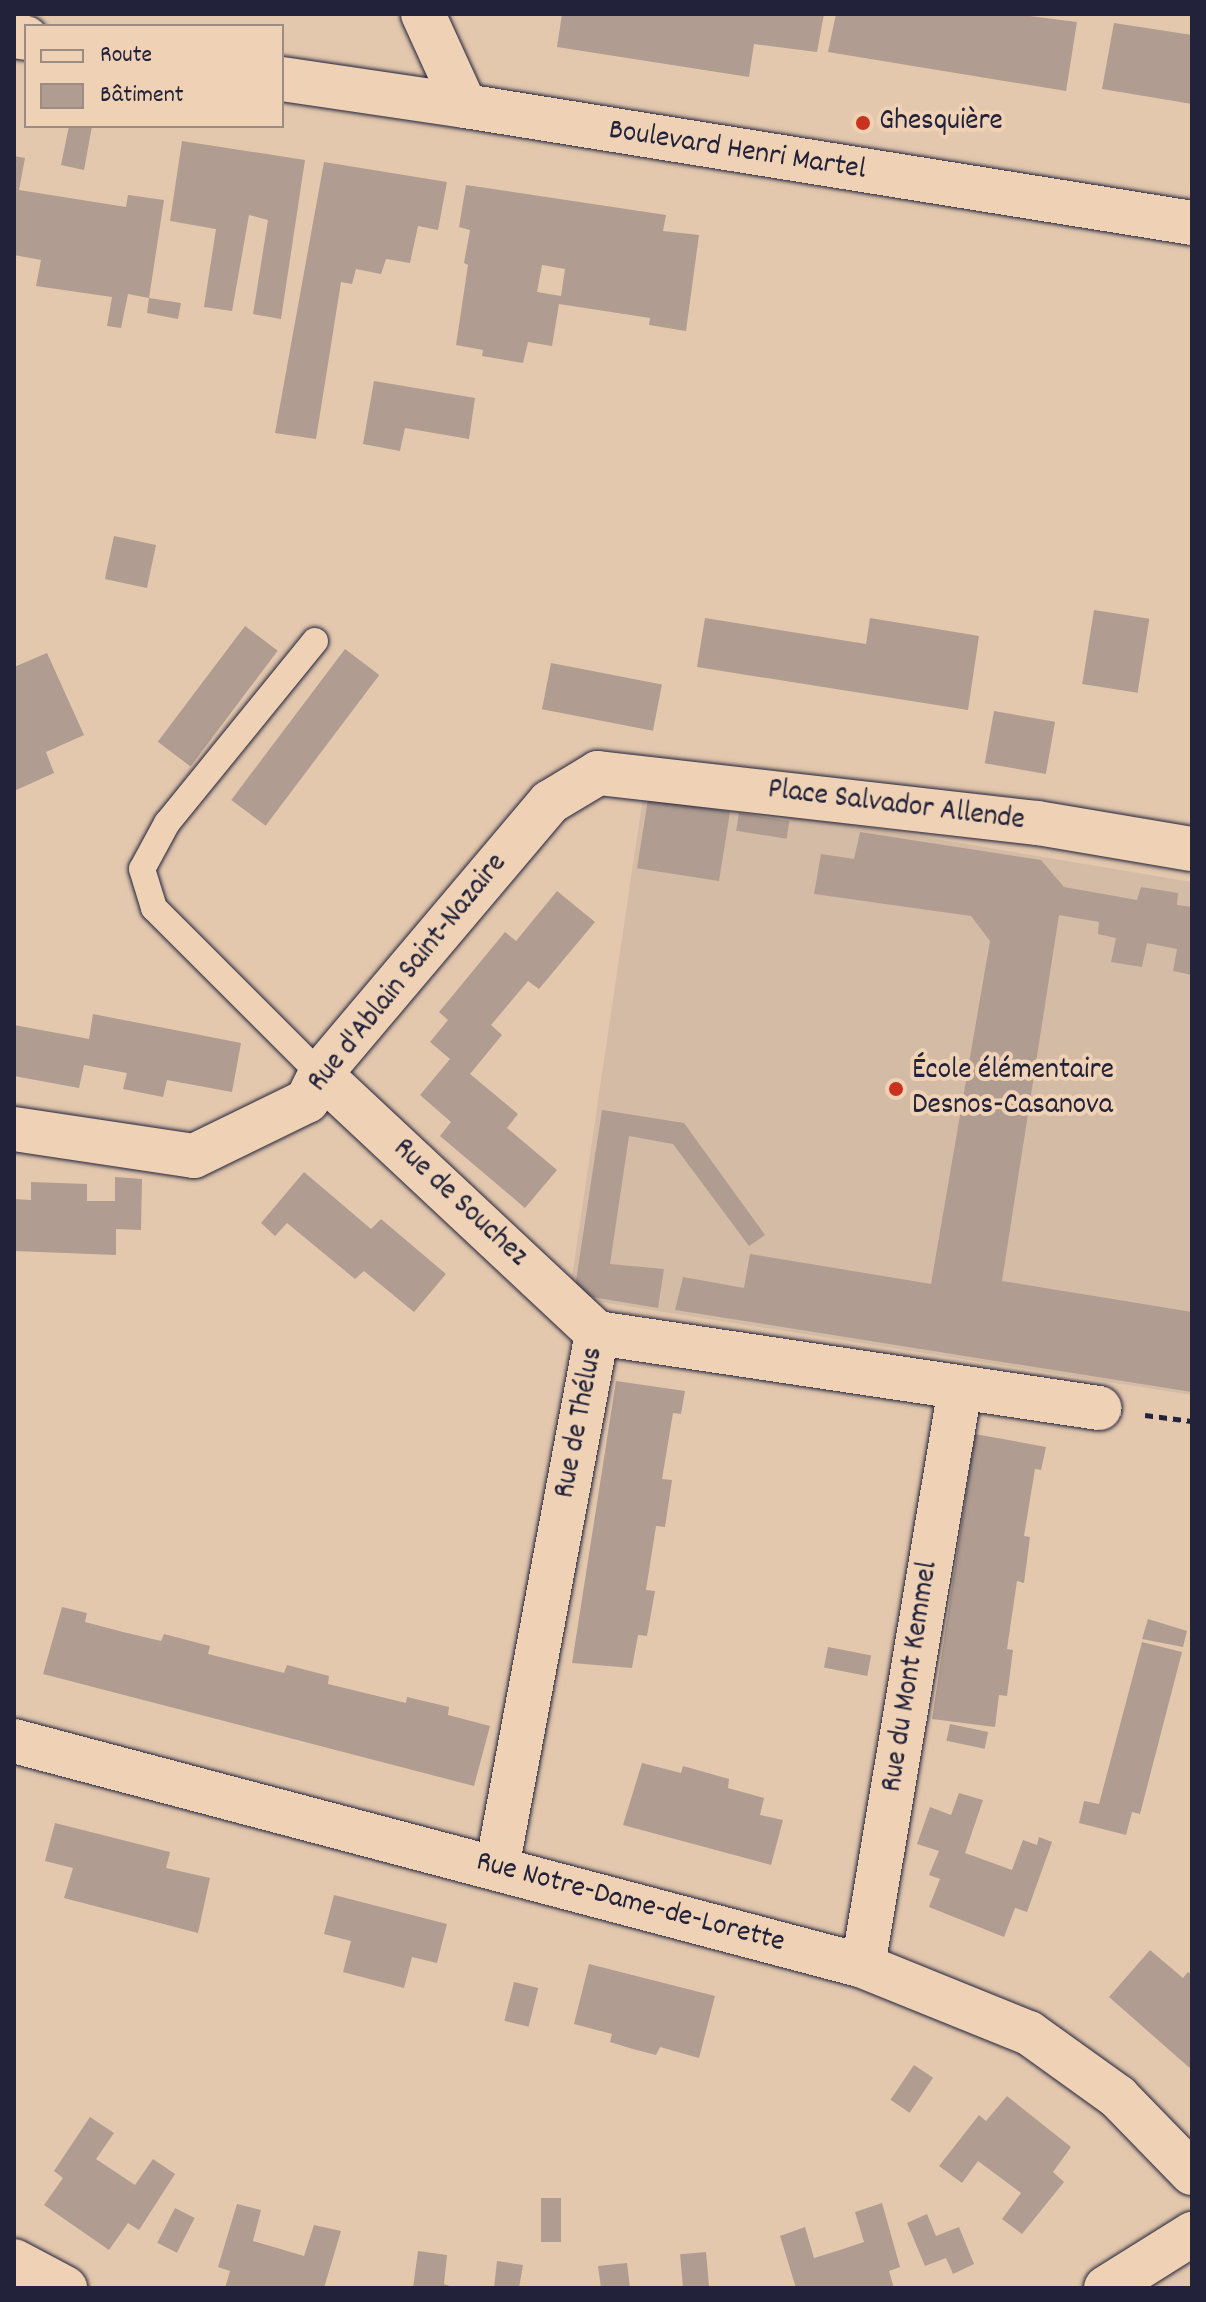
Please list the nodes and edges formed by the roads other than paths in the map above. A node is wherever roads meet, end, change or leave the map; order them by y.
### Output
1 (423, 14) edge
2 (284, 79) edge
3 (465, 106) junction
4 (1192, 223) edge
5 (315, 641) dead end
6 (598, 773) joint
7 (1192, 849) edge
8 (320, 1074) junction
9 (14, 1129) edge
10 (597, 1333) junction
11 (960, 1388) junction
12 (1099, 1408) dead end
13 (14, 1741) edge
14 (497, 1868) junction
15 (863, 1966) junction
16 (1192, 2173) edge
17 (1192, 2234) edge
18 (14, 2261) edge
19 (65, 2288) edge
20 (1106, 2288) edge

1 - 3 street
2 - 3 street, Boulevard Henri Martel
3 - 4 street, Boulevard Henri Martel
5 - 8 lane
6 - 7 street, Place Salvador Allende
6 - 8 street, Rue d'Ablain Saint-Nazaire
8 - 9 street, Rue d'Ablain Saint-Nazaire
8 - 10 street, Rue de Souchez
10 - 11 street, Rue de Thélus
10 - 14 street, Rue de Thélus
11 - 12 street, Rue de Thélus
11 - 15 street, Rue du Mont Kemmel
13 - 14 street, Rue Notre-Dame-de-Lorette
14 - 15 street, Rue Notre-Dame-de-Lorette
15 - 16 street, Rue Notre-Dame-de-Lorette
17 - 20 street
18 - 19 street

